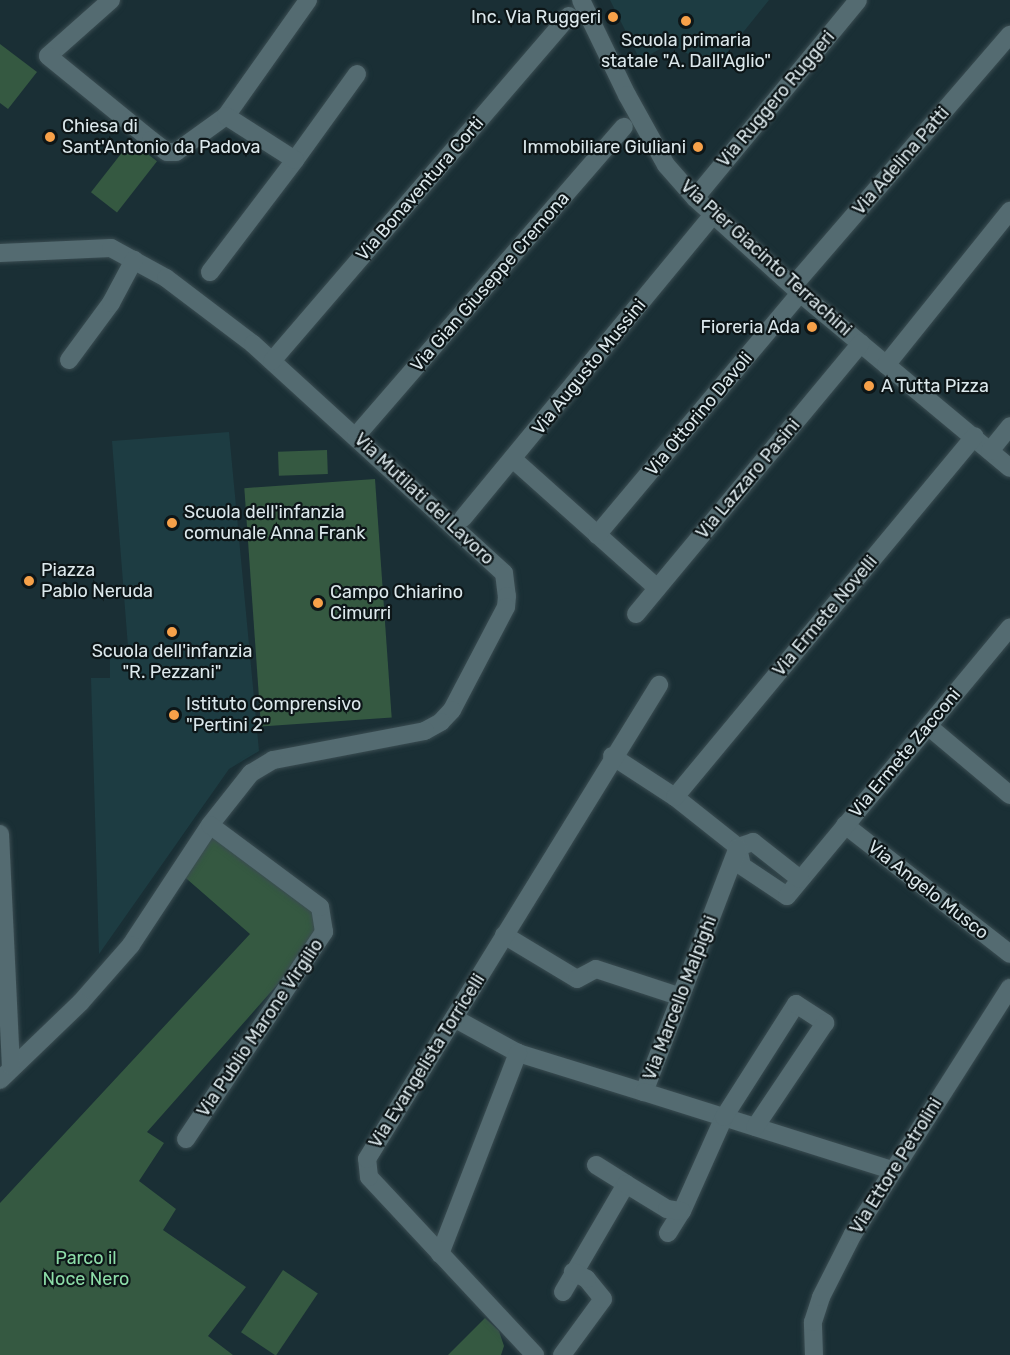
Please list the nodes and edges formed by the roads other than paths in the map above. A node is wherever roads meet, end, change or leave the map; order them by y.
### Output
1 (111, 0) edge
2 (308, 0) edge
3 (581, 0) edge
4 (858, 0) edge
5 (569, 16) dead end
6 (1010, 35) edge
7 (357, 74) dead end
8 (226, 116) junction
9 (624, 127) dead end
10 (295, 160) junction
11 (694, 198) junction
12 (1010, 211) edge
13 (713, 215) junction
14 (0, 253) edge
15 (134, 261) junction
16 (210, 272) dead end
17 (796, 290) junction
18 (861, 344) junction
19 (69, 360) dead end
20 (272, 361) junction
21 (886, 364) junction
22 (1010, 426) edge
23 (356, 436) junction
24 (975, 436) junction
25 (990, 451) junction
26 (514, 460) junction
27 (1010, 468) edge
28 (463, 518) dead end
29 (597, 535) junction
30 (657, 588) junction
31 (636, 614) dead end
32 (1009, 631) edge
33 (659, 685) dead end
34 (928, 726) junction
35 (612, 756) junction
36 (1010, 795) edge
37 (675, 797) junction
38 (210, 825) junction
39 (845, 825) junction
40 (0, 834) edge
41 (738, 847) junction
42 (504, 935) junction
43 (1010, 954) edge
44 (1010, 988) edge
45 (681, 998) junction
46 (454, 1018) junction
47 (518, 1053) junction
48 (5, 1073) edge
49 (644, 1092) junction
50 (724, 1117) junction
51 (755, 1127) junction
52 (186, 1139) dead end
53 (596, 1165) dead end
54 (892, 1170) junction
55 (626, 1184) junction
56 (682, 1211) junction
57 (668, 1233) dead end
58 (440, 1254) junction
59 (573, 1272) junction
60 (563, 1292) dead end
61 (517, 1348) edge
62 (535, 1355) edge
63 (562, 1355) edge
64 (814, 1355) edge

1 - 8 street
2 - 8 street
3 - 11 street, Via Pier Giacinto Terrachini
4 - 11 street, Via Ruggero Ruggeri
5 - 20 street, Via Bonaventura Corti
6 - 17 street, Via Adelina Patti
7 - 10 street
8 - 10 street
9 - 23 street, Via Gian Giuseppe Cremona
10 - 16 street
11 - 13 street, Via Pier Giacinto Terrachini
12 - 21 street
13 - 17 street, Via Pier Giacinto Terrachini
13 - 26 street, Via Augusto Mussini
14 - 15 street, Via Mutilati del Lavoro
15 - 19 street
15 - 20 street, Via Mutilati del Lavoro
17 - 18 street, Via Pier Giacinto Terrachini
17 - 29 street, Via Ottorino Davoli
18 - 21 street, Via Pier Giacinto Terrachini
18 - 30 street, Via Lazzaro Pasini
20 - 23 street, Via Mutilati del Lavoro
21 - 24 street, Via Pier Giacinto Terrachini
22 - 25 street
23 - 38 street, Via Mutilati del Lavoro
24 - 25 street, Via Pier Giacinto Terrachini
24 - 37 street, Via Ermete Novelli
25 - 27 street, Via Pier Giacinto Terrachini
26 - 28 street, Via Augusto Mussini
26 - 29 street
29 - 30 street
30 - 31 street, Via Lazzaro Pasini
32 - 34 street, Via Ermete Zacconi
33 - 35 street, Via Evangelista Torricelli
34 - 36 street
34 - 39 street, Via Ermete Zacconi
35 - 37 street
35 - 42 street, Via Evangelista Torricelli
37 - 41 street
38 - 48 street, Via Mutilati del Lavoro
38 - 52 street, Via Publio Marone Virgilio
39 - 41 street, Via Ermete Zacconi
39 - 43 street, Via Angelo Musco
40 - 48 street
41 - 45 street, Via Marcello Malpighi
42 - 45 street
42 - 46 street, Via Evangelista Torricelli
44 - 54 street, Via Ettore Petrolini
45 - 49 street, Via Marcello Malpighi
46 - 47 street, Via Marcello Malpighi
46 - 58 street, Via Evangelista Torricelli
47 - 49 street, Via Marcello Malpighi
47 - 58 street
49 - 50 street
50 - 51 street
50 - 51 street
50 - 56 street
51 - 54 street
53 - 55 street
54 - 64 street, Via Ettore Petrolini
55 - 56 street
55 - 59 street
56 - 57 street
58 - 61 street, Via Evangelista Torricelli
59 - 60 street
59 - 63 street
61 - 62 street, Via Evangelista Torricelli

